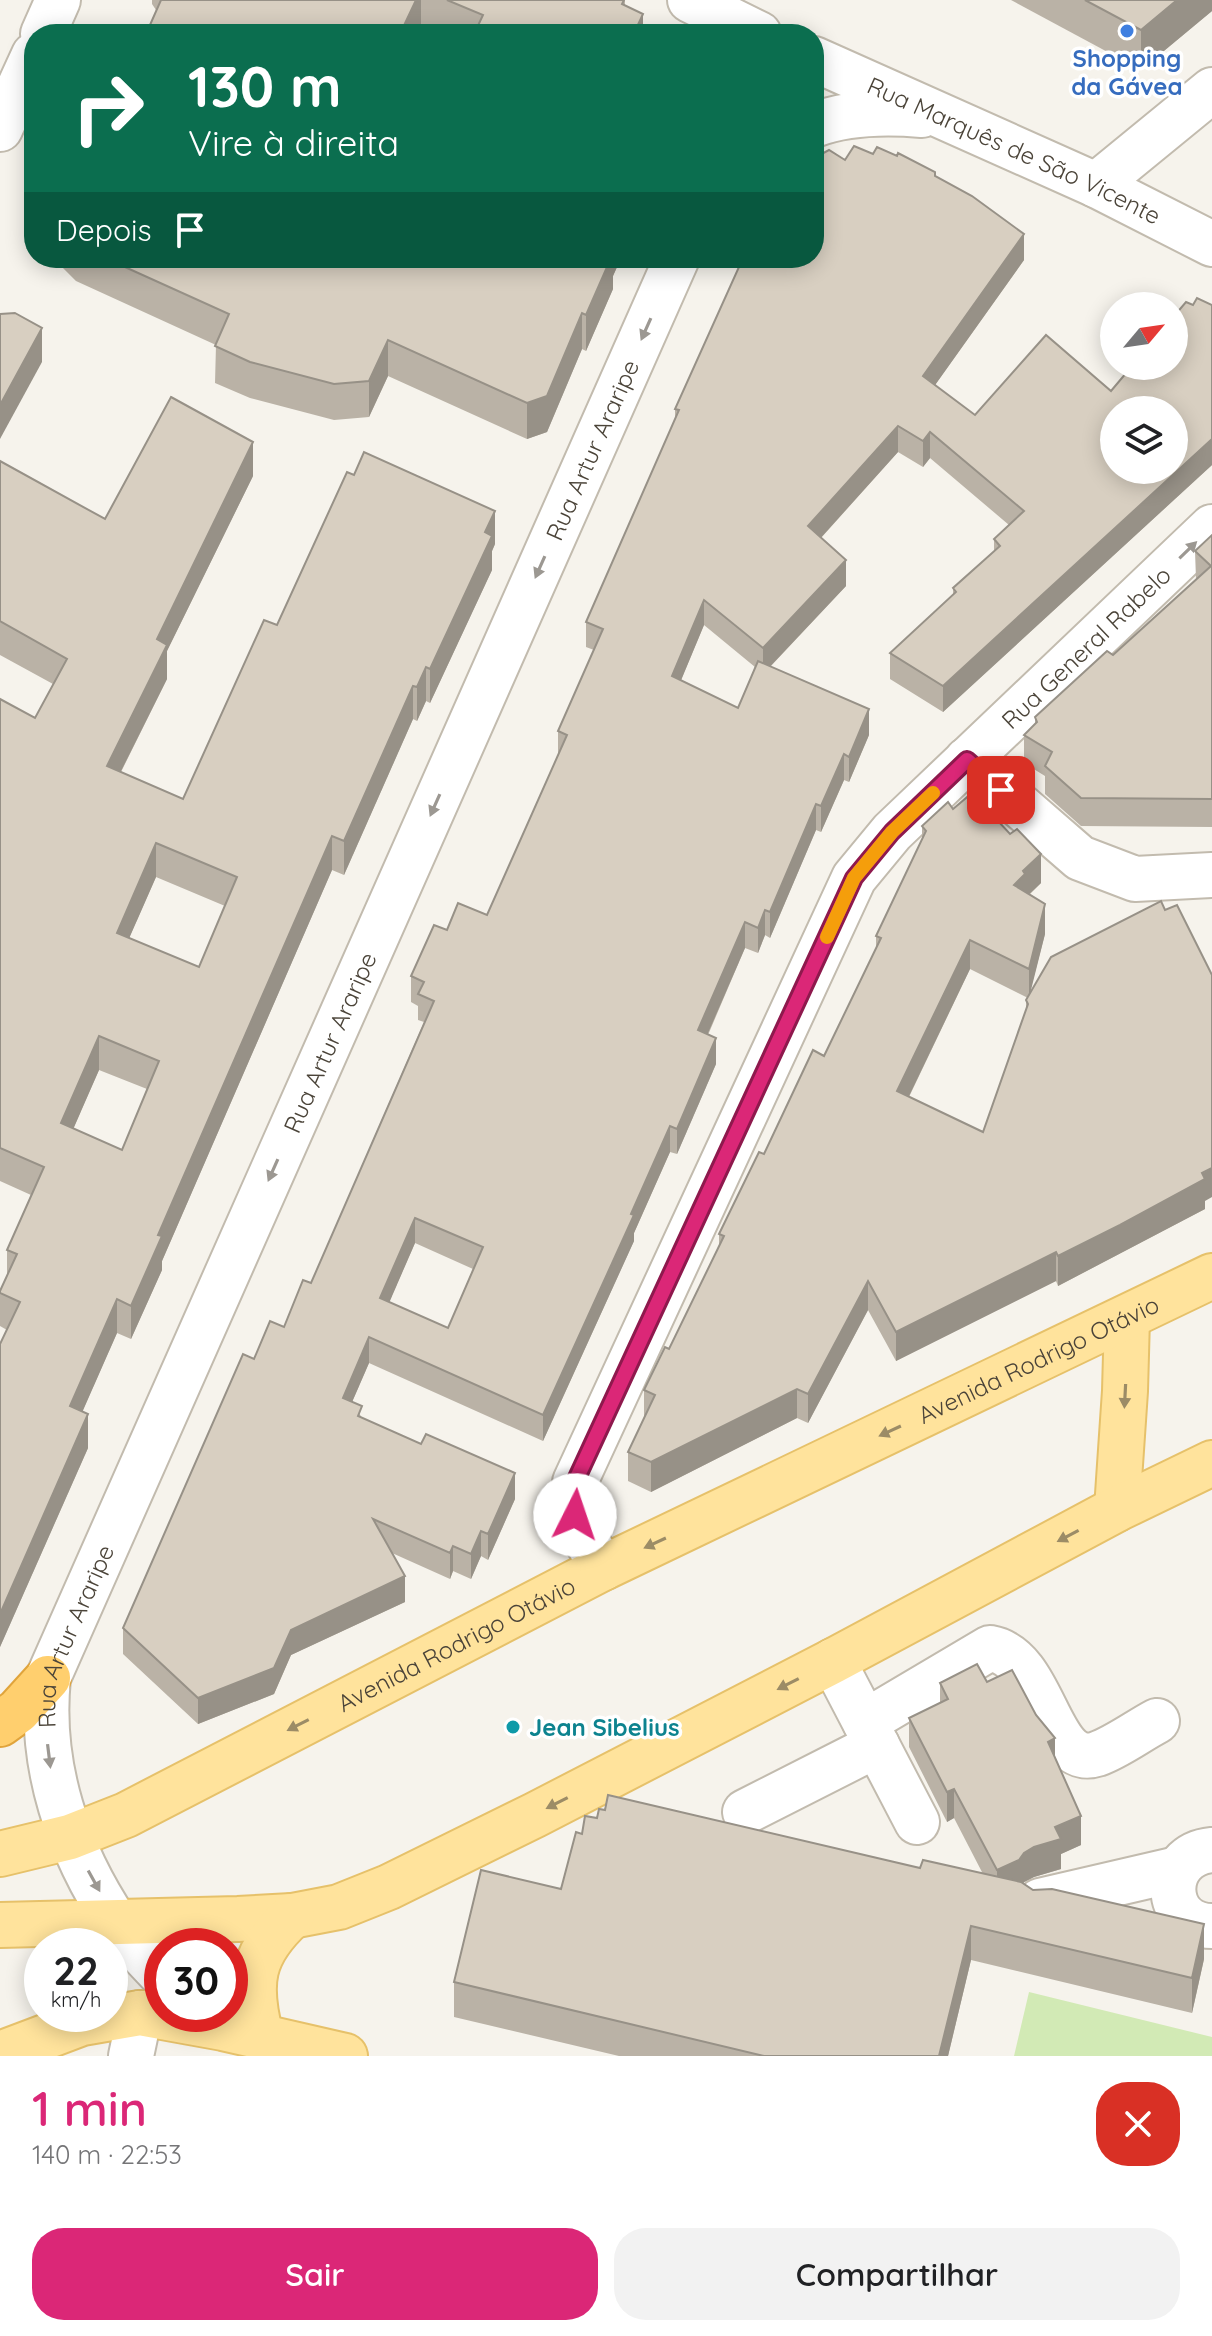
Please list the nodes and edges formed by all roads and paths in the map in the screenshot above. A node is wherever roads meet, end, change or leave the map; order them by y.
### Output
1 (58, 0) edge
2 (662, 0) edge
3 (690, 0) edge
4 (741, 23) edge
5 (47, 24) edge
6 (680, 24) edge
7 (824, 64) edge
8 (24, 77) edge
9 (1212, 90) edge
10 (824, 123) edge
11 (959, 125) junction
12 (0, 129) edge
13 (1096, 185) junction
14 (1212, 244) edge
15 (673, 268) edge
16 (1212, 527) edge
17 (967, 760) junction
18 (1212, 875) edge
19 (1212, 1276) edge
20 (1127, 1318) junction
21 (1212, 1463) edge
22 (1117, 1509) junction
23 (603, 1568) junction
24 (833, 1661) junction
25 (48, 1678) junction
26 (1157, 1721) dead end
27 (0, 1724) edge
28 (871, 1734) junction
29 (745, 1812) dead end
30 (917, 1822) dead end
31 (70, 1837) junction
32 (0, 1854) edge
33 (1195, 1859) edge
34 (1040, 1901) edge
35 (292, 1916) junction
36 (118, 1924) junction
37 (0, 1925) edge
38 (1212, 1926) edge
39 (144, 1954) edge
40 (248, 2010) edge
41 (140, 2013) junction
42 (144, 2014) edge
43 (248, 2031) edge
44 (0, 2054) edge
45 (131, 2056) edge
46 (345, 2056) edge

1 - 5 street
2 - 6 street
3 - 4 street
7 - 11 street, Rua Marquês de São Vicente
8 - 12 street
9 - 13 street
10 - 11 street
11 - 13 street, Rua Marquês de São Vicente
13 - 14 street, Rua Marquês de São Vicente
15 -> 25 street, Rua Artur Araripe
17 -> 16 street, Rua General Rabelo
17 - 18 street
17 - 23 street, Rua General Rabelo
19 - 20 main road, Avenida Rodrigo Otávio
20 -> 22 main road
20 -> 23 main road, Avenida Rodrigo Otávio
21 - 22 main road
22 -> 24 main road
23 -> 31 main road, Avenida Rodrigo Otávio
24 - 28 street
24 -> 35 main road
25 - 27 highway
25 -> 31 street, Rua Artur Araripe
26 - 28 street
28 - 29 street
28 - 30 street
31 - 32 main road, Avenida Rodrigo Otávio
31 -> 36 street, Rua Artur Araripe
33 - 34 street
33 - 38 street
35 - 36 main road
35 - 40 main road
36 - 37 main road
36 - 39 street, Rua Artur Araripe
41 - 42 main road
41 - 44 main road
41 - 45 street
43 - 46 main road

